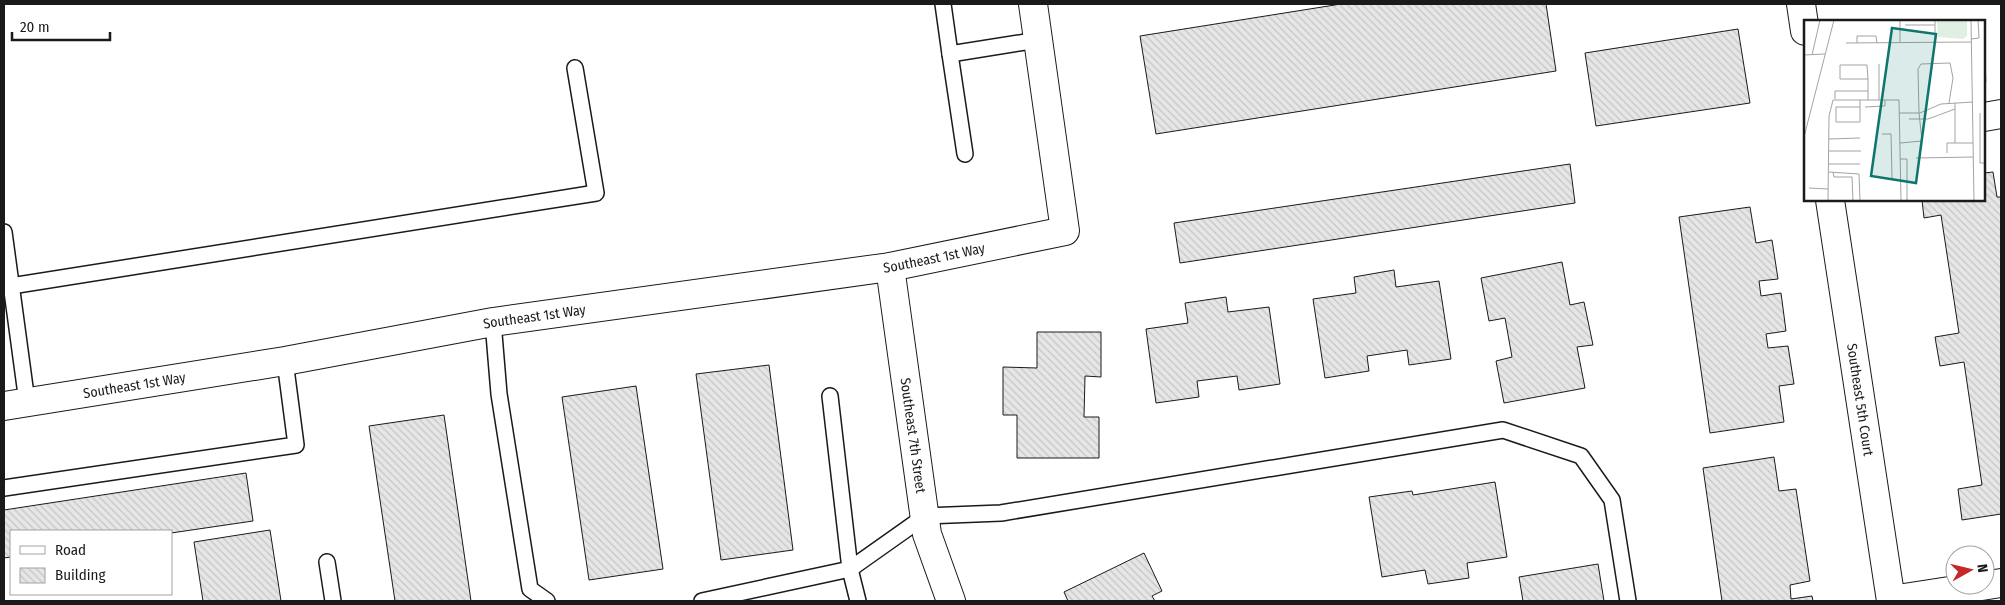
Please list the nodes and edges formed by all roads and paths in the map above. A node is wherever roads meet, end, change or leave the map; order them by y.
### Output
1 (943, 4) edge
2 (1033, 4) edge
3 (1801, 4) edge
4 (1804, 24) edge
5 (1038, 40) junction
6 (950, 54) junction
7 (575, 68) dead end
8 (2001, 114) edge
9 (1985, 117) edge
10 (964, 154) dead end
11 (1830, 201) edge
12 (4, 232) edge
13 (890, 267) junction
14 (11, 286) junction
15 (493, 322) junction
16 (285, 361) junction
17 (830, 396) dead end
18 (15, 404) edge
19 (4, 488) edge
20 (925, 516) junction
21 (327, 562) dead end
22 (850, 569) junction
23 (2001, 584) edge
24 (333, 601) edge
25 (547, 601) edge
26 (702, 601) edge
27 (858, 601) edge
28 (951, 601) edge
29 (1628, 601) edge
30 (1891, 601) edge

1 - 6 lane
2 - 5 street
3 - 4 street
5 - 6 lane
5 - 13 street, Southeast 1st Way
6 - 10 lane
7 - 14 lane
8 - 9 street
11 - 30 street, Southeast 5th Court
12 - 14 lane
13 - 15 street, Southeast 1st Way
13 - 20 street, Southeast 7th Street
14 - 18 lane
15 - 16 street, Southeast 1st Way
15 - 25 lane
16 - 18 street, Southeast 1st Way
16 - 19 lane
17 - 22 lane
20 - 22 lane
20 - 28 street, Southeast 7th Street
20 - 29 lane
21 - 24 lane
22 - 26 lane
22 - 27 lane
23 - 30 street

